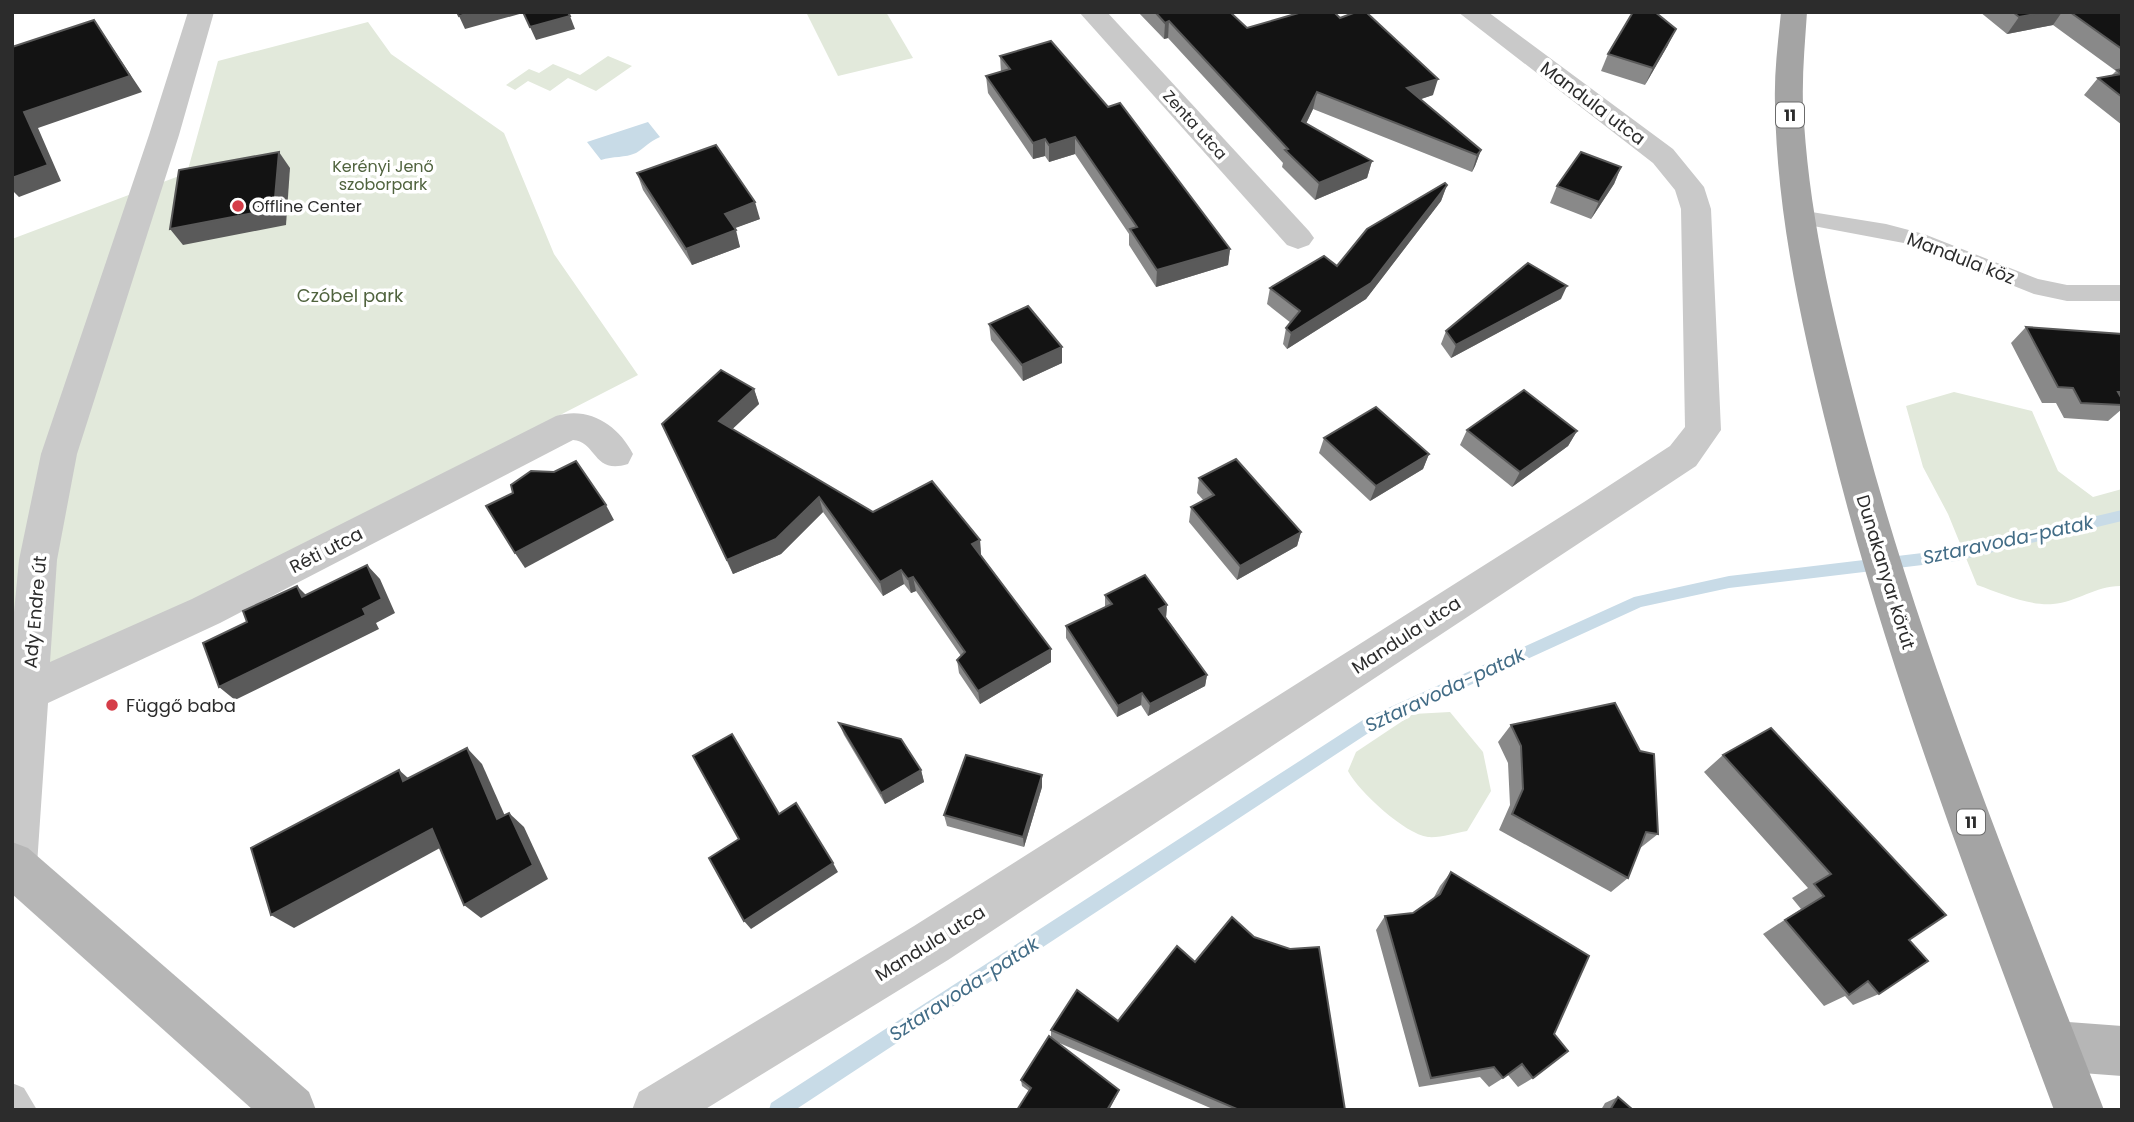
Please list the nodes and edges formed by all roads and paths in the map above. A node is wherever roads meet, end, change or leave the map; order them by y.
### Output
1 (201, 12) edge
2 (1092, 12) edge
3 (1471, 12) edge
4 (1794, 12) edge
5 (1799, 218) junction
6 (1298, 238) dead end
7 (2122, 293) edge
8 (615, 454) dead end
9 (28, 692) junction
10 (13, 864) edge
11 (2055, 1046) junction
12 (2122, 1051) edge
13 (12, 1100) edge
14 (20, 1110) edge
15 (291, 1110) edge
16 (657, 1110) edge
17 (2079, 1110) edge

1 - 9 street, Ady Endre út
2 - 6 street, Zenta utca
3 - 16 street, Mandula utca
4 - 5 main road, Dunakanyar körút / 11
5 - 7 lane, Mandula köz
5 - 11 main road, Dunakanyar körút / 11
8 - 9 street, Réti utca
9 - 10 street, Ady Endre út
10 - 15 street, Ady Endre út
11 - 12 street
11 - 17 main road, Dunakanyar körút / 11
13 - 14 lane

